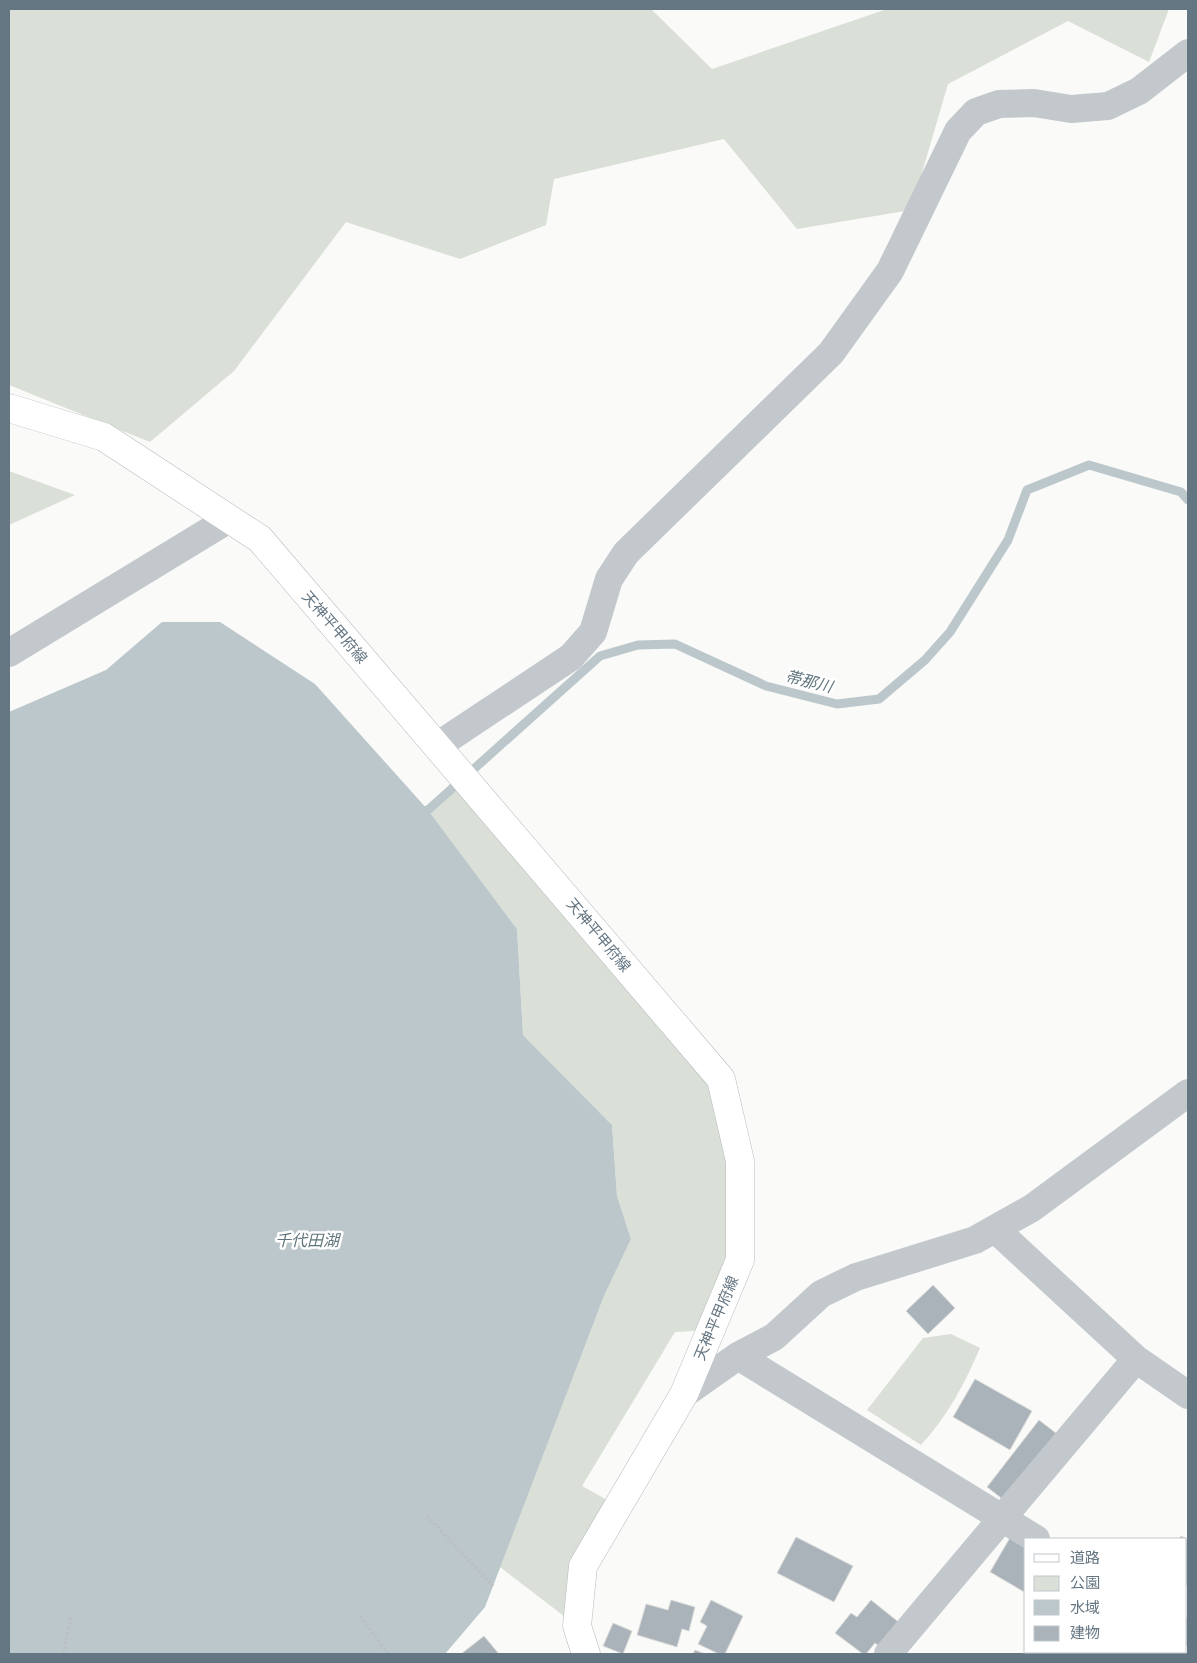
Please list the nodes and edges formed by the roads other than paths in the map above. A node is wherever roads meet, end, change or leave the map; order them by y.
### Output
1 (1188, 53) edge
2 (9, 408) edge
3 (230, 519) junction
4 (9, 653) edge
5 (437, 746) junction
6 (1188, 1093) edge
7 (995, 1229) junction
8 (738, 1356) junction
9 (1136, 1359) junction
10 (684, 1394) junction
11 (1188, 1395) edge
12 (1001, 1519) junction
13 (1034, 1538) edge
14 (586, 1654) edge
15 (888, 1654) edge

1 - 5 street
2 - 3 main road, 天神平甲府線
3 - 4 street
3 - 5 main road, 天神平甲府線
5 - 10 main road, 天神平甲府線
6 - 7 street
7 - 8 street
7 - 9 street
8 - 10 street
8 - 12 street
9 - 11 street
9 - 12 street
10 - 14 main road, 天神平甲府線
12 - 13 street
12 - 15 street

